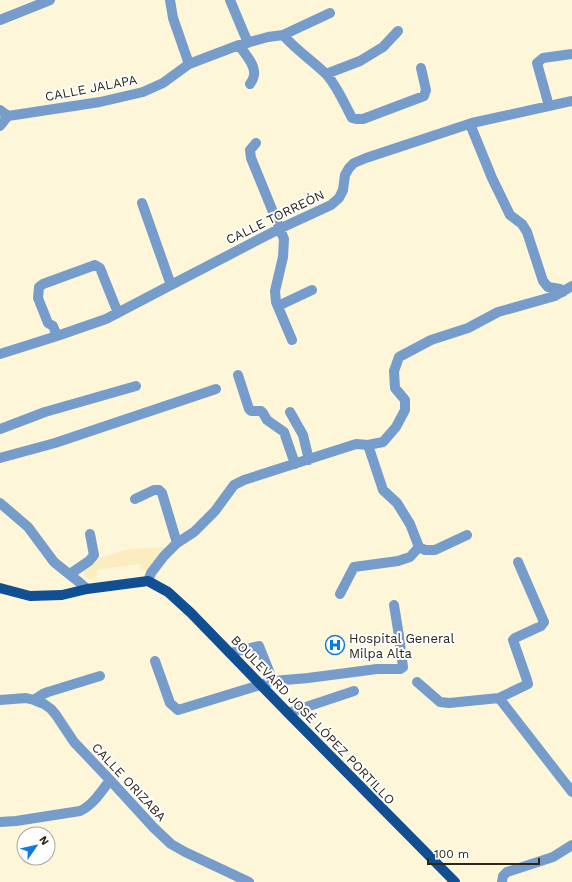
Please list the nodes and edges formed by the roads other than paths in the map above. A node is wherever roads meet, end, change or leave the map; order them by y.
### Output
1 (50, 0) edge
2 (170, 0) edge
3 (230, 0) edge
4 (330, 13) dead end
5 (0, 20) edge
6 (398, 31) dead end
7 (283, 35) junction
8 (244, 44) junction
9 (572, 54) edge
10 (189, 64) junction
11 (421, 68) dead end
12 (326, 74) junction
13 (250, 84) dead end
14 (572, 101) edge
15 (549, 106) junction
16 (4, 113) edge
17 (470, 124) junction
18 (0, 126) edge
19 (256, 143) dead end
20 (142, 203) dead end
21 (280, 229) junction
22 (171, 284) junction
23 (572, 286) edge
24 (312, 290) dead end
25 (563, 292) junction
26 (278, 306) junction
27 (118, 313) junction
28 (58, 336) junction
29 (292, 340) dead end
30 (0, 354) edge
31 (238, 376) dead end
32 (136, 386) dead end
33 (216, 390) dead end
34 (290, 412) dead end
35 (0, 429) edge
36 (368, 445) junction
37 (0, 458) edge
38 (309, 460) junction
39 (295, 464) junction
40 (135, 499) dead end
41 (0, 503) edge
42 (90, 534) dead end
43 (467, 535) dead end
44 (177, 543) junction
45 (419, 547) junction
46 (518, 562) dead end
47 (70, 574) junction
48 (148, 581) junction
49 (0, 588) edge
50 (86, 589) junction
51 (340, 594) dead end
52 (394, 605) dead end
53 (230, 653) junction
54 (155, 661) dead end
55 (100, 676) dead end
56 (273, 681) junction
57 (417, 682) dead end
58 (260, 685) junction
59 (354, 691) dead end
60 (499, 698) junction
61 (0, 700) edge
62 (34, 700) junction
63 (288, 713) junction
64 (110, 780) junction
65 (572, 792) edge
66 (0, 822) edge
67 (572, 845) edge
68 (502, 879) edge
69 (249, 882) edge
70 (455, 882) edge

1 - 5 street
2 - 10 street
3 - 8 street
4 - 7 street, CALLE JALAPA
6 - 12 street
7 - 8 street, CALLE JALAPA
7 - 12 street
8 - 10 street, CALLE JALAPA
8 - 13 street
9 - 15 street
10 - 16 street, CALLE JALAPA
11 - 12 street
14 - 15 street, CALLE TORREÓN
15 - 17 street, CALLE TORREÓN
16 - 18 street
17 - 21 street, CALLE TORREÓN
17 - 25 street
19 - 21 street
20 - 22 street
21 - 22 street, CALLE TORREÓN
21 - 26 street
22 - 27 street, CALLE TORREÓN
23 - 25 street
24 - 26 street
25 - 36 street
26 - 29 street
27 - 28 street, CALLE TORREÓN
27 - 28 street
28 - 30 street, CALLE TORREÓN
31 - 39 street
32 - 35 street
33 - 37 street
34 - 38 street
36 - 38 street
36 - 45 street
38 - 39 street
39 - 44 street
40 - 44 street
41 - 47 street
42 - 47 street
43 - 45 street
44 - 48 street
45 - 51 street
46 - 60 street
47 - 50 street
48 - 50 main road
48 - 53 main road, BOULEVARD JOSÉ LÓPEZ PORTILLO
49 - 50 main road
52 - 56 street
53 - 56 street
53 - 58 main road, BOULEVARD JOSÉ LÓPEZ PORTILLO
54 - 58 street
55 - 62 street
56 - 58 street
57 - 60 street
58 - 63 main road, BOULEVARD JOSÉ LÓPEZ PORTILLO
59 - 63 street
60 - 65 street
61 - 62 street, CALLE ORIZABA
62 - 64 street, CALLE ORIZABA
63 - 70 main road, BOULEVARD JOSÉ LÓPEZ PORTILLO
64 - 66 street
64 - 69 street, CALLE ORIZABA
67 - 68 street

